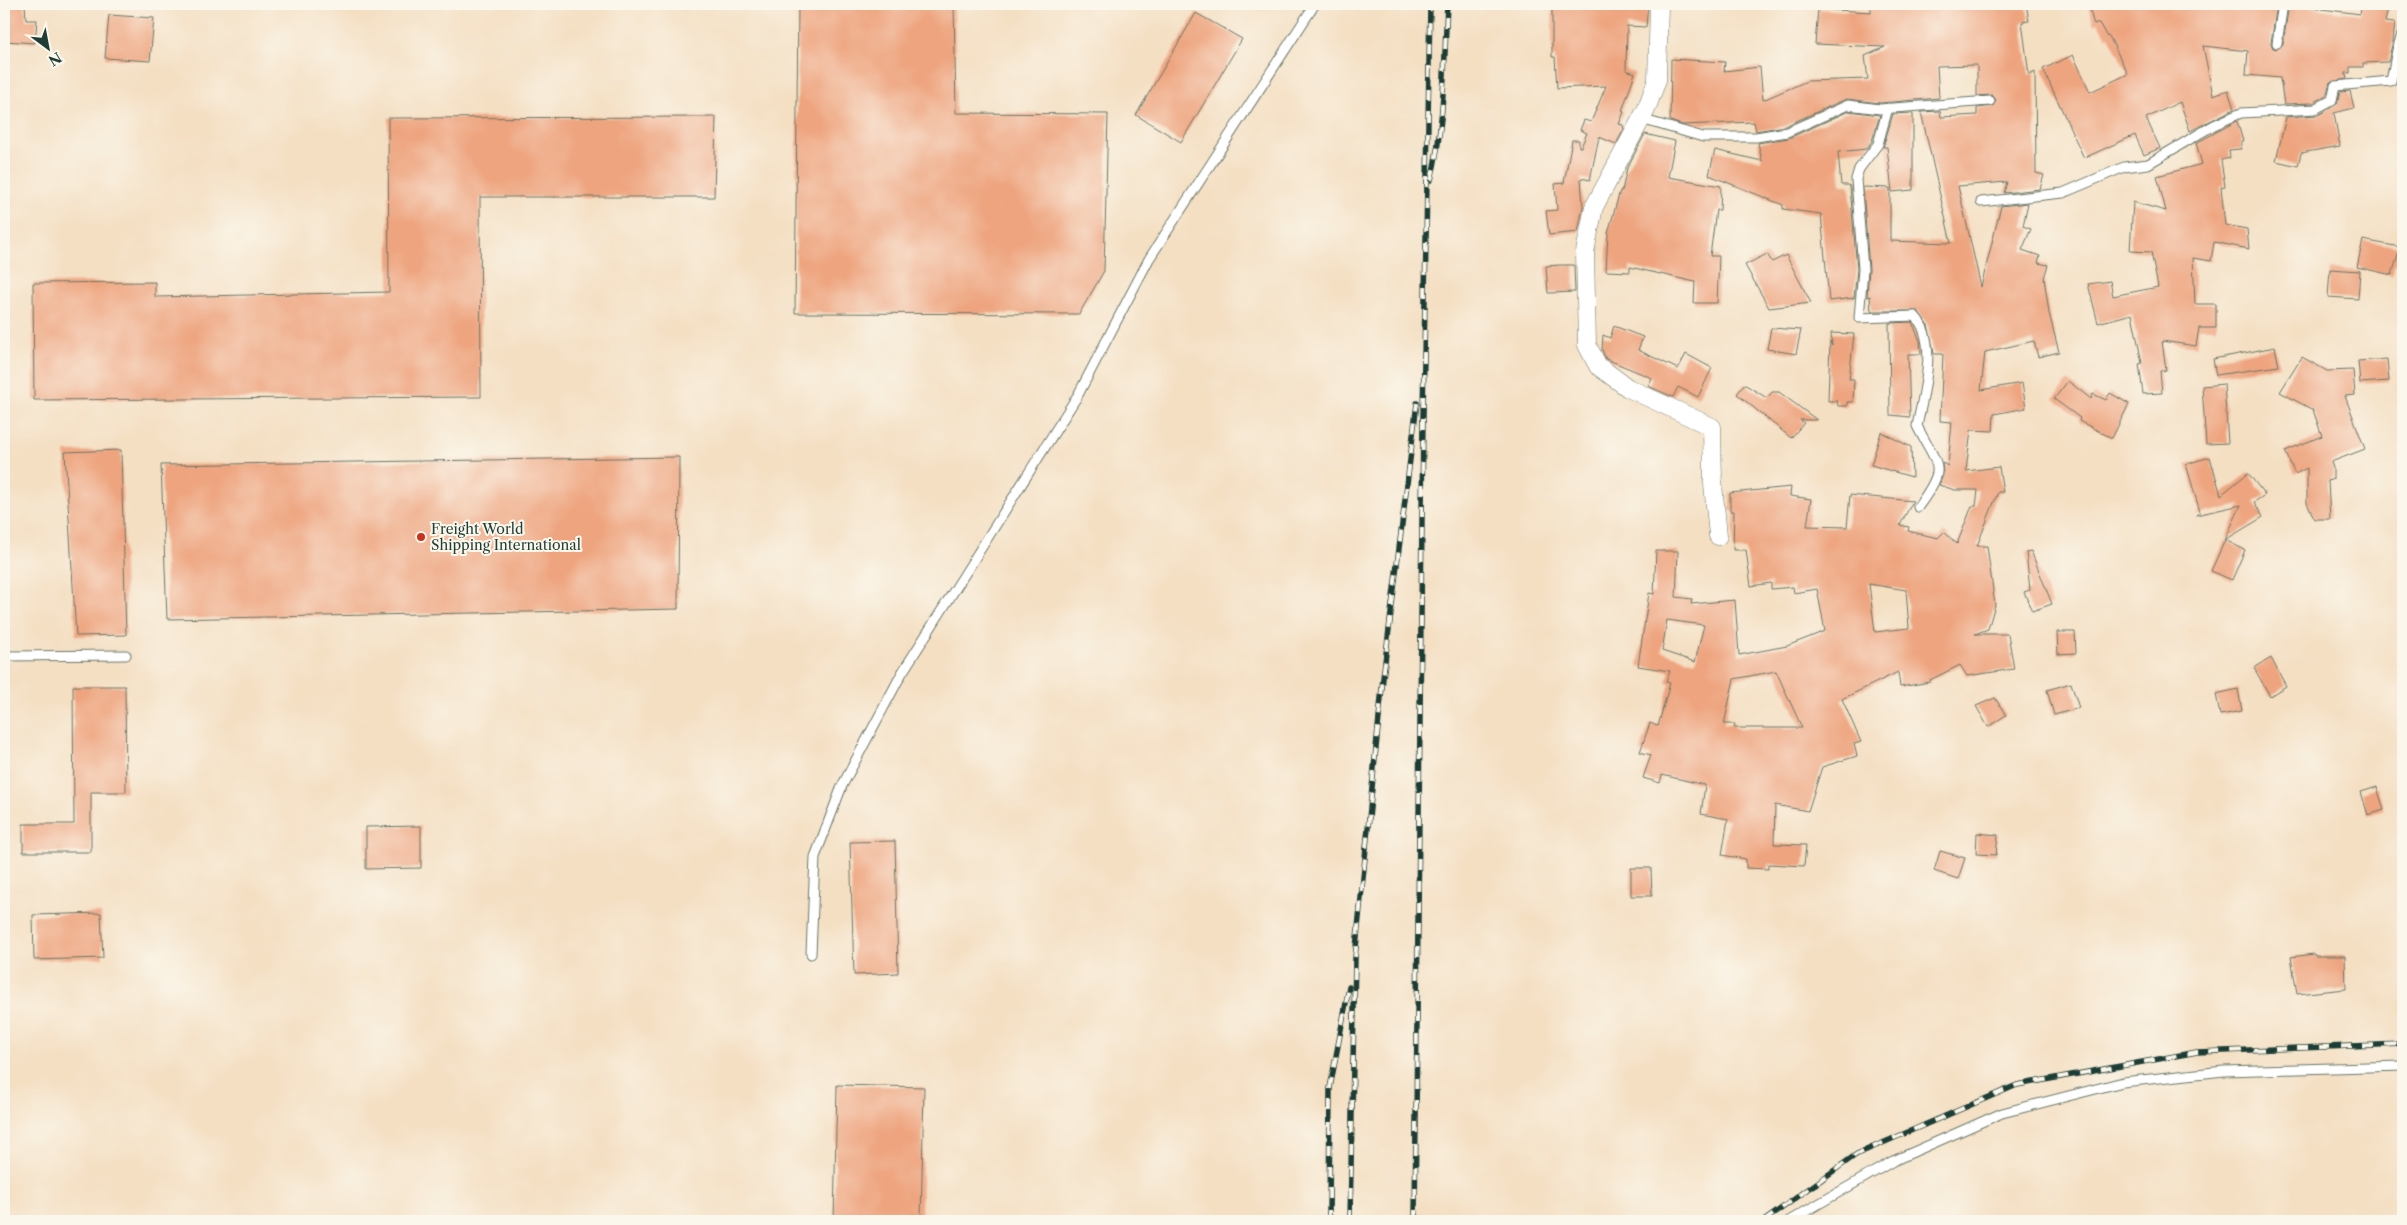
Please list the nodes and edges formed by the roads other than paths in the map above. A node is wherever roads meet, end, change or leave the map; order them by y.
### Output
1 (1315, 4) edge
2 (1659, 4) edge
3 (2284, 4) edge
4 (2403, 30) edge
5 (2277, 43) dead end
6 (1990, 101) dead end
7 (1888, 108) junction
8 (1641, 119) junction
9 (1981, 202) dead end
10 (1918, 507) dead end
11 (1718, 536) dead end
12 (126, 655) dead end
13 (4, 656) edge
14 (811, 954) dead end
15 (2403, 1066) edge
16 (1789, 1221) edge

1 - 14 lane
2 - 8 street
3 - 5 lane
4 - 9 lane
6 - 7 lane
7 - 8 lane
7 - 10 lane
8 - 11 street
12 - 13 lane
15 - 16 lane

